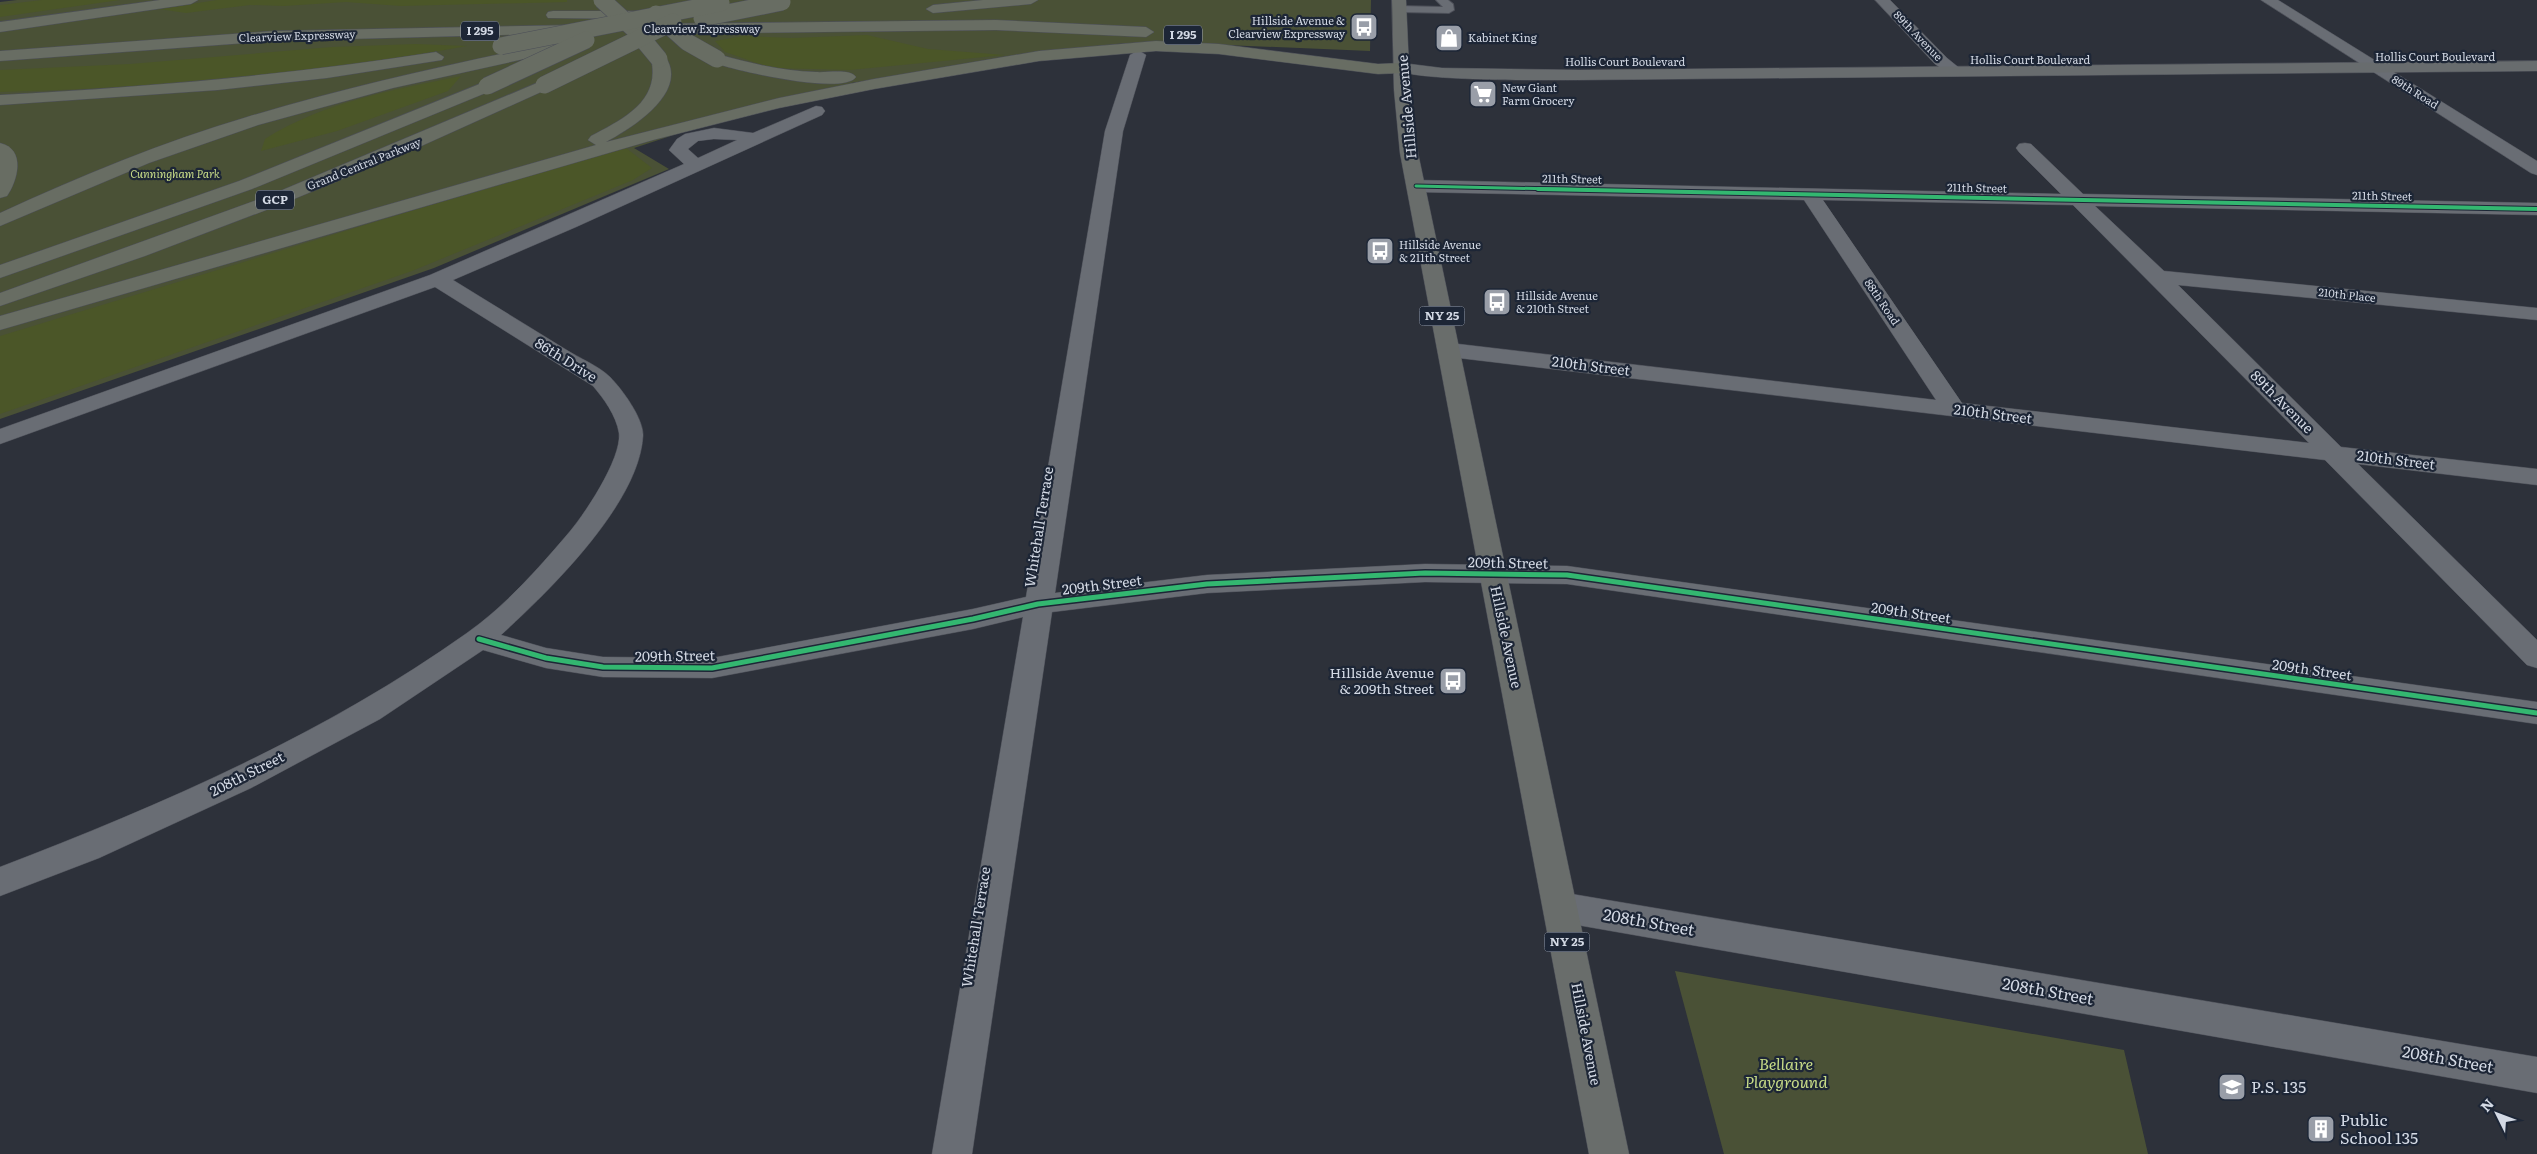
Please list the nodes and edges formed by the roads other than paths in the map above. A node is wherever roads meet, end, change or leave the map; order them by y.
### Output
1 (189, 0) edge
2 (602, 0) edge
3 (644, 0) edge
4 (668, 0) edge
5 (1031, 0) edge
6 (1882, 0) edge
7 (2268, 0) edge
8 (724, 1) edge
9 (787, 1) edge
10 (1447, 2) edge
11 (1399, 5) edge
12 (916, 10) dead end
13 (892, 11) dead end
14 (543, 16) dead end
15 (356, 19) dead end
16 (0, 27) edge
17 (190, 27) dead end
18 (49, 37) dead end
19 (0, 41) edge
20 (1138, 55) dead end
21 (0, 56) edge
22 (1039, 56) junction
23 (2537, 56) edge
24 (2502, 57) junction
25 (2360, 58) junction
26 (2202, 59) junction
27 (2083, 60) junction
28 (1941, 61) junction
29 (1795, 62) junction
30 (2530, 66) edge
31 (1402, 68) junction
32 (1686, 68) junction
33 (2376, 68) junction
34 (2099, 70) junction
35 (2219, 70) junction
36 (1955, 71) junction
37 (1809, 73) junction
38 (0, 100) edge
39 (816, 111) dead end
40 (756, 139) junction
41 (0, 148) edge
42 (2025, 148) dead end
43 (697, 166) junction
44 (2537, 169) edge
45 (510, 174) junction
46 (1416, 186) junction
47 (0, 192) edge
48 (1810, 195) junction
49 (2079, 200) junction
50 (2537, 209) edge
51 (0, 220) edge
52 (0, 272) edge
53 (2158, 277) junction
54 (437, 279) junction
55 (0, 300) edge
56 (2537, 314) edge
57 (0, 323) edge
58 (1450, 350) junction
59 (1954, 409) junction
60 (0, 437) edge
61 (2333, 453) junction
62 (2537, 476) edge
63 (1494, 575) junction
64 (1038, 604) junction
65 (479, 639) junction
66 (2537, 658) edge
67 (2537, 713) edge
68 (0, 882) edge
69 (1560, 907) junction
70 (2537, 1075) edge
71 (952, 1154) edge
72 (1609, 1154) edge

1 - 16 highway
2 - 45 highway, bridge
3 - 22 highway, bridge
4 - 52 highway, Grand Central Parkway / GCP, bridge
5 - 12 highway
6 - 28 street, 89th Avenue
7 - 25 street, 89th Road
8 - 38 highway, bridge
8 - 55 highway, Grand Central Parkway / GCP, bridge
9 - 51 highway, bridge
10 - 11 lane
11 - 31 main road, Hillside Avenue / NY 25
13 - 14 highway, Clearview Expressway
15 - 17 highway, Clearview Expressway
18 - 19 highway
20 - 64 street, Whitehall Terrace
21 - 31 highway, Clearview Expressway / I 295
22 - 31 highway
22 - 45 highway
23 - 24 main road, Hollis Court Boulevard
24 - 25 main road, Hollis Court Boulevard
24 - 30 main road
25 - 26 main road, Hollis Court Boulevard
25 - 33 street, 89th Road
26 - 27 main road, Hollis Court Boulevard
26 - 35 main road
27 - 28 main road, Hollis Court Boulevard
27 - 34 main road
28 - 29 main road, Hollis Court Boulevard
28 - 36 street, 89th Avenue
29 - 32 main road, Hollis Court Boulevard
29 - 37 main road
30 - 33 main road, Hollis Court Boulevard
31 - 32 main road, Hollis Court Boulevard
31 - 46 main road, Hillside Avenue / NY 25
32 - 37 main road, Hollis Court Boulevard
33 - 35 main road, Hollis Court Boulevard
33 - 44 street, 89th Road
34 - 35 main road, Hollis Court Boulevard
34 - 36 main road, Hollis Court Boulevard
36 - 37 main road, Hollis Court Boulevard
39 - 40 street
40 - 43 street
40 - 43 street
41 - 47 highway
42 - 49 street, 89th Avenue
43 - 54 street
45 - 57 highway
46 - 48 street, 211th Street
46 - 58 main road, Hillside Avenue / NY 25
48 - 49 street, 211th Street
48 - 59 street, 88th Road
49 - 50 street, 211th Street
49 - 53 street, 89th Avenue
53 - 56 street, 210th Place
53 - 61 street, 89th Avenue
54 - 60 street
54 - 65 street, 86th Drive
58 - 59 street, 210th Street
58 - 63 main road, Hillside Avenue / NY 25
59 - 61 street, 210th Street
61 - 62 street, 210th Street
61 - 66 street, 89th Avenue
63 - 64 street, 209th Street
63 - 67 street, 209th Street
63 - 69 main road, Hillside Avenue / NY 25
64 - 65 street, 209th Street
64 - 71 street, Whitehall Terrace
65 - 68 street, 208th Street
69 - 70 street, 208th Street
69 - 72 main road, Hillside Avenue / NY 25

